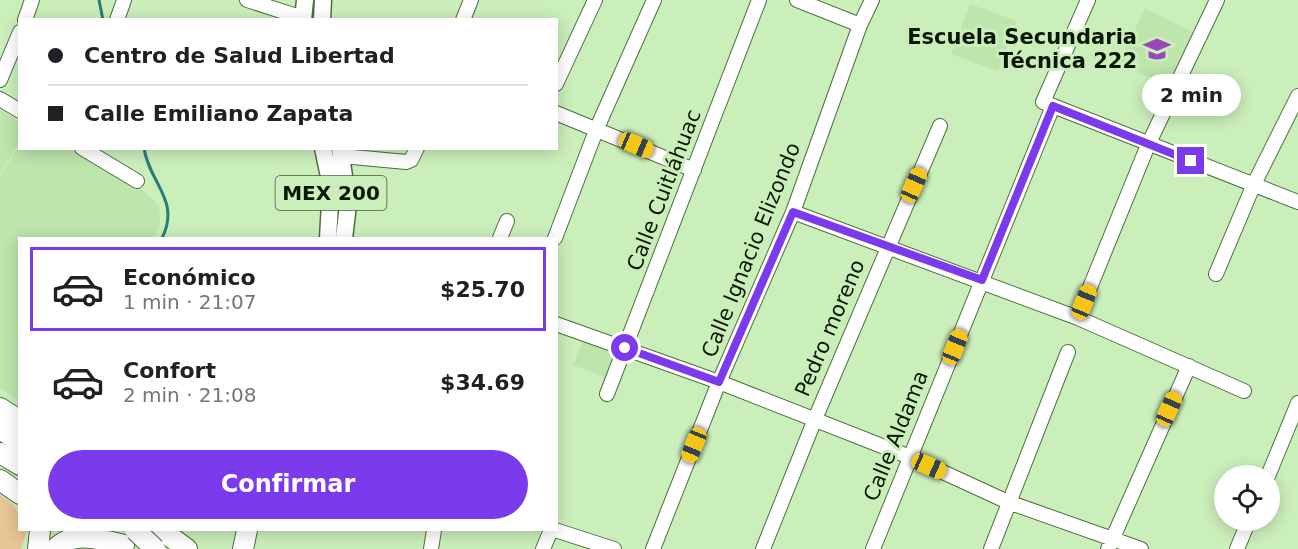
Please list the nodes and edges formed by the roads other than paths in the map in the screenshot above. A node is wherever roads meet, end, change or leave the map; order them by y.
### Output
1 (32, 0) edge
2 (124, 0) edge
3 (247, 0) edge
4 (305, 0) edge
5 (323, 0) edge
6 (471, 0) edge
7 (595, 0) edge
8 (654, 0) edge
9 (759, 0) edge
10 (797, 0) edge
11 (872, 0) edge
12 (1088, 0) edge
13 (1217, 0) edge
14 (26, 18) edge
15 (118, 18) edge
16 (300, 18) edge
17 (303, 18) edge
18 (321, 18) edge
19 (464, 18) edge
20 (860, 25) junction
21 (18, 41) edge
22 (0, 80) edge
23 (558, 80) edge
24 (1298, 96) edge
25 (0, 99) edge
26 (1048, 104) junction
27 (18, 110) edge
28 (558, 114) edge
29 (940, 126) dead end
30 (597, 128) junction
31 (1148, 145) junction
32 (85, 150) edge
33 (323, 150) edge
34 (416, 150) edge
35 (341, 152) edge
36 (362, 153) edge
37 (694, 170) junction
38 (137, 181) dead end
39 (1254, 184) junction
40 (1298, 202) edge
41 (793, 212) junction
42 (507, 221) dead end
43 (328, 237) edge
44 (345, 237) edge
45 (500, 237) edge
46 (555, 237) edge
47 (888, 245) junction
48 (1216, 274) dead end
49 (982, 280) junction
50 (1084, 302) dead end
51 (558, 325) edge
52 (625, 348) junction
53 (1068, 352) dead end
54 (1189, 366) junction
55 (719, 382) junction
56 (1244, 391) dead end
57 (607, 394) dead end
58 (0, 408) edge
59 (1296, 411) edge
60 (815, 419) junction
61 (18, 420) edge
62 (0, 429) edge
63 (18, 441) edge
64 (0, 453) edge
65 (910, 457) junction
66 (18, 464) edge
67 (1273, 465) edge
68 (0, 480) edge
69 (18, 493) edge
70 (1008, 502) junction
71 (40, 531) edge
72 (109, 531) edge
73 (148, 531) edge
74 (162, 531) edge
75 (247, 531) edge
76 (259, 531) edge
77 (434, 531) edge
78 (552, 531) edge
79 (556, 531) edge
80 (1244, 531) edge
81 (132, 542) edge
82 (1110, 544) edge
83 (38, 549) edge
84 (55, 549) edge
85 (155, 549) edge
86 (187, 549) edge
87 (243, 549) edge
88 (259, 549) edge
89 (430, 549) edge
90 (543, 549) edge
91 (614, 549) edge
92 (653, 549) edge
93 (763, 549) edge
94 (873, 549) edge
95 (991, 549) edge
96 (1141, 549) edge
97 (1237, 549) edge

1 - 14 street
2 - 15 street
3 - 16 street
4 - 17 main road
5 - 18 main road
6 - 19 street
7 - 23 street
8 - 30 street
9 - 37 street, Calle Cuitláhuac
10 - 20 street
11 - 20 street, Calle Ignacio Elizondo
12 - 26 street, Calle Aldama
13 - 31 street
20 - 41 street, Calle Ignacio Elizondo
21 - 22 street
24 - 39 street
25 - 27 street
26 - 31 street
26 - 49 street, Calle Aldama
28 - 30 street
29 - 47 street, Pedro moreno
30 - 37 street
30 - 46 street
31 - 39 street
31 - 50 street
32 - 38 street
33 - 43 main road, MEX 200
34 - 36 street
35 - 36 street
35 - 44 main road, MEX 200
37 - 52 street, Calle Cuitláhuac
39 - 40 street
39 - 48 street
41 - 47 street
41 - 55 street, Calle Ignacio Elizondo
42 - 45 street
47 - 49 street
47 - 60 street, Pedro moreno
49 - 54 street
49 - 65 street, Calle Aldama
51 - 52 street
52 - 55 street
52 - 57 street, Calle Cuitláhuac
53 - 70 street
54 - 56 street
54 - 82 street
55 - 60 street
55 - 92 street, Calle Ignacio Elizondo
58 - 61 highway
59 - 67 street
60 - 65 street
60 - 93 street, Pedro moreno
62 - 63 highway
64 - 66 highway
65 - 70 street
65 - 94 street, Calle Aldama
68 - 69 highway
70 - 82 street
70 - 95 street
71 - 83 highway
72 - 81 highway
73 - 81 main road
74 - 86 highway
75 - 87 highway
76 - 88 highway
77 - 89 street
78 - 90 street
79 - 91 street
80 - 97 street
81 - 84 highway
81 - 85 highway, bridge
82 - 96 street

